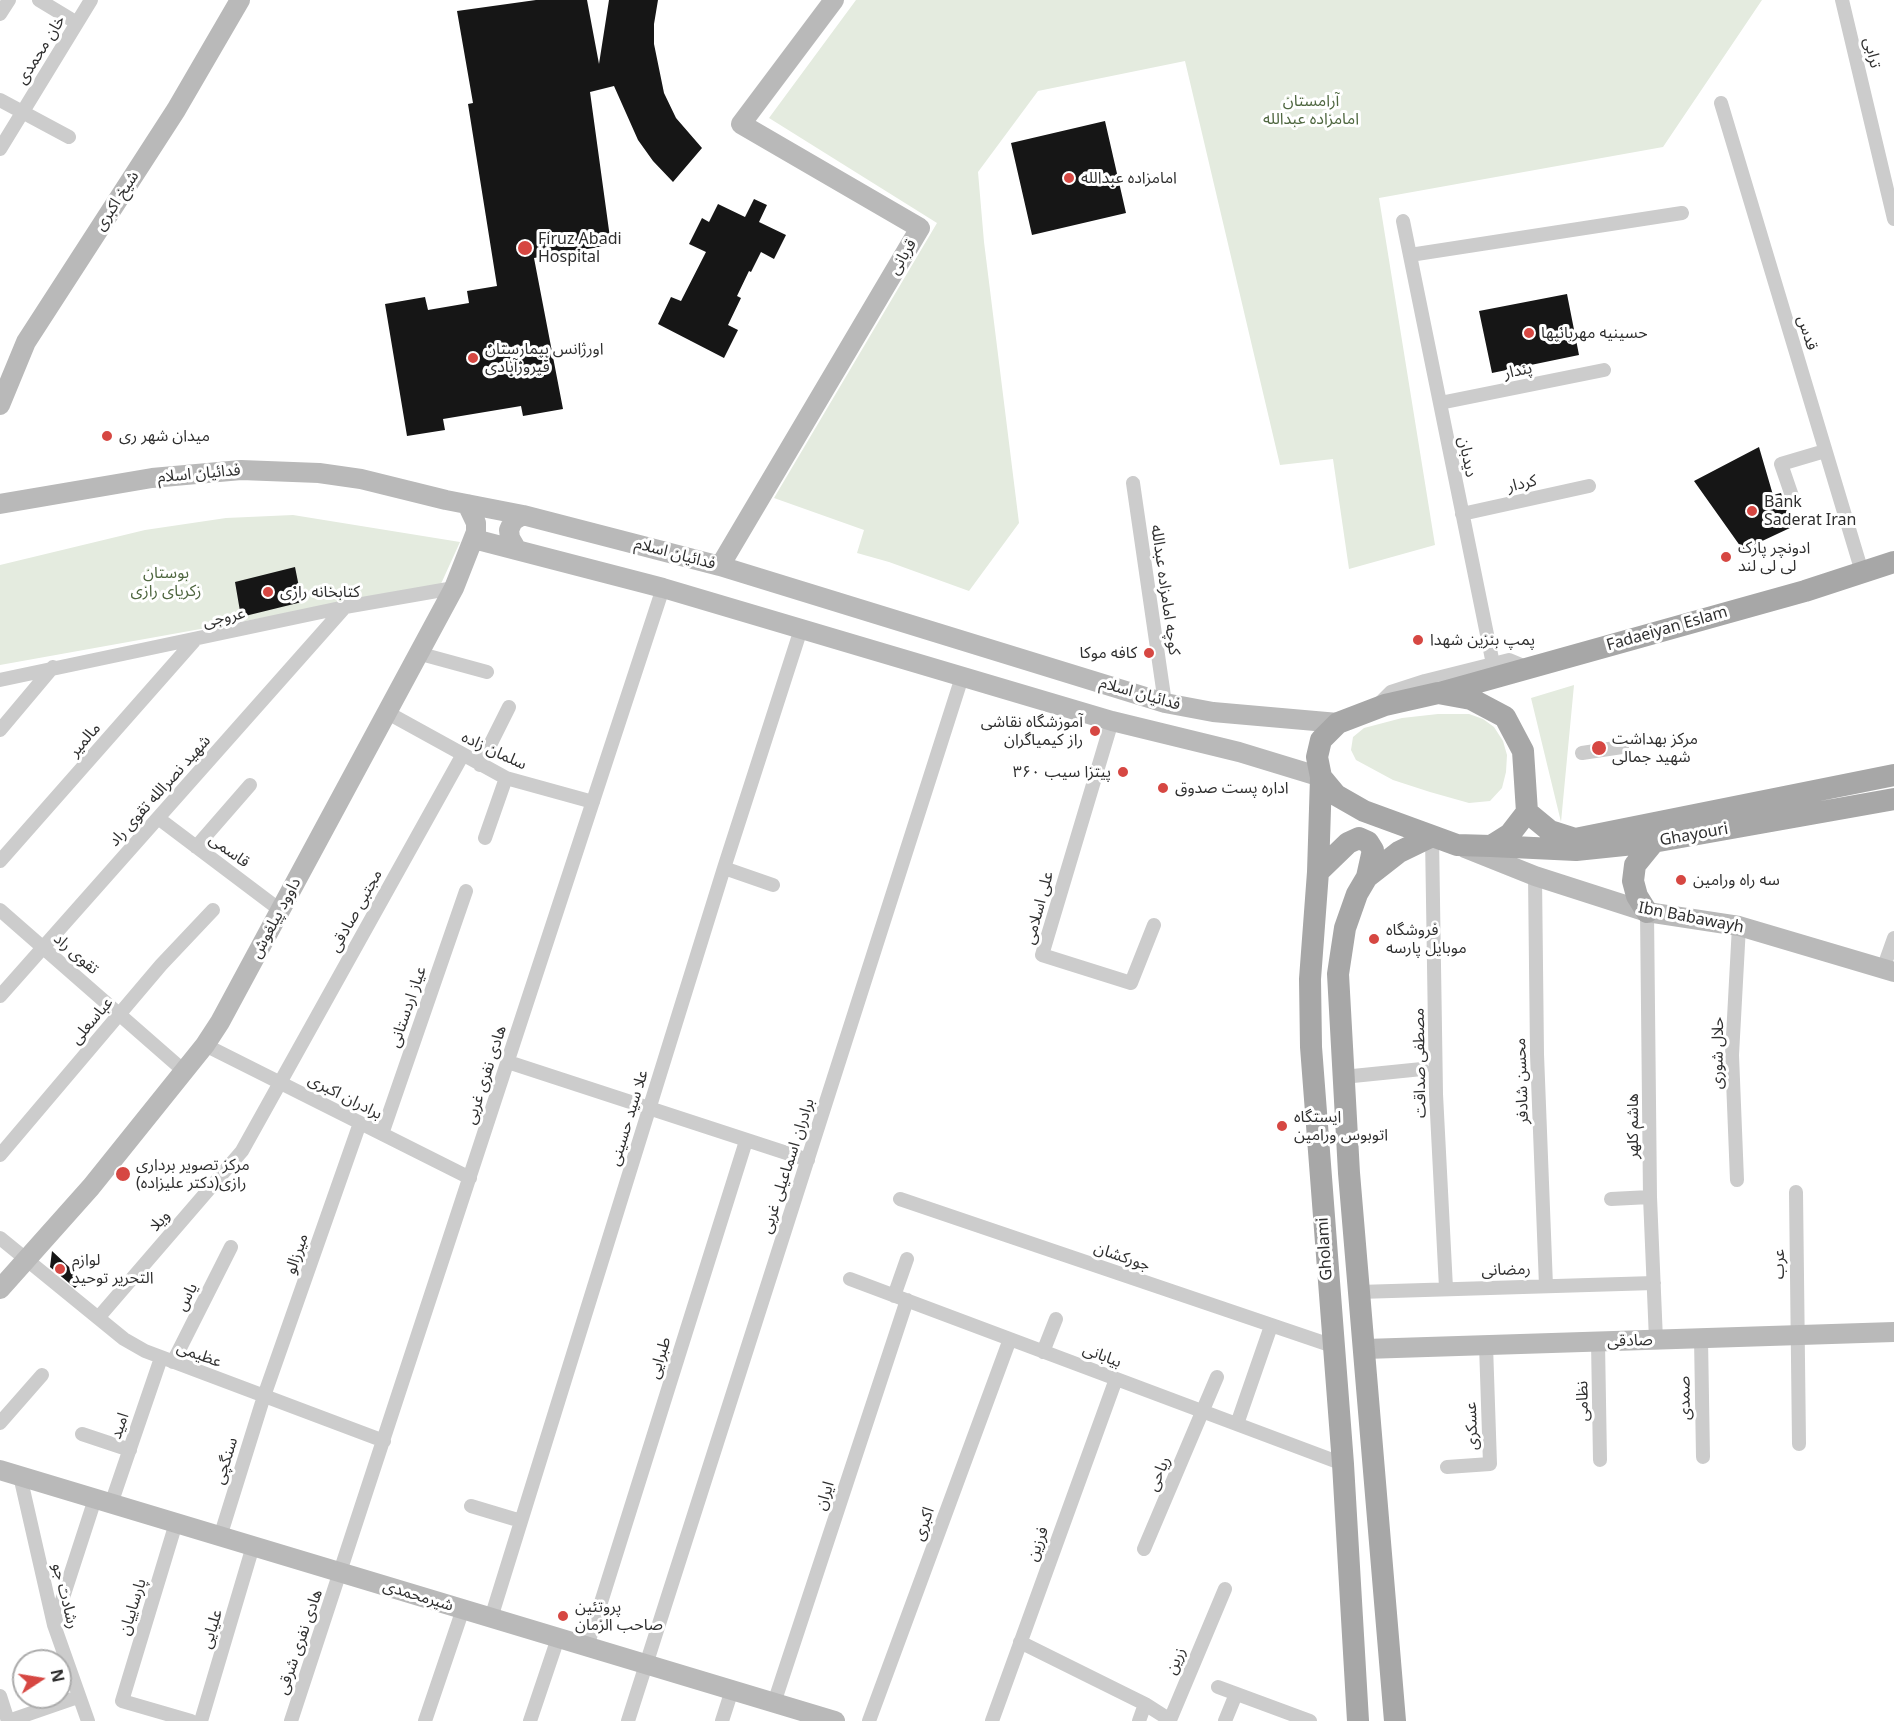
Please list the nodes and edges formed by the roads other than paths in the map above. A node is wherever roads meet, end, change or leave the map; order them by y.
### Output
1 (9, 0) edge
2 (39, 0) edge
3 (91, 0) edge
4 (240, 0) edge
5 (834, 0) edge
6 (1842, 0) edge
7 (0, 14) edge
8 (77, 23) junction
9 (0, 100) edge
10 (1721, 103) dead end
11 (21, 112) junction
12 (69, 137) dead end
13 (0, 149) edge
14 (1682, 213) dead end
15 (1894, 219) edge
16 (1403, 221) dead end
17 (1410, 255) junction
18 (1604, 370) dead end
19 (1440, 403) junction
20 (0, 405) edge
21 (1825, 452) junction
22 (1133, 483) dead end
23 (1589, 486) dead end
24 (1792, 496) dead end
25 (0, 504) edge
26 (467, 504) junction
27 (523, 514) junction
28 (1462, 514) junction
29 (474, 539) junction
30 (517, 550) junction
31 (1894, 562) edge
32 (720, 566) junction
33 (1862, 572) junction
34 (454, 588) junction
35 (663, 588) junction
36 (345, 607) junction
37 (801, 629) junction
38 (194, 641) junction
39 (421, 654) junction
40 (1493, 664) junction
41 (52, 668) junction
42 (1528, 668) junction
43 (486, 672) dead end
44 (962, 677) junction
45 (0, 680) edge
46 (1438, 693) junction
47 (1165, 703) junction
48 (509, 707) dead end
49 (1372, 711) junction
50 (388, 713) junction
51 (1112, 721) junction
52 (1338, 723) junction
53 (0, 730) edge
54 (1622, 747) dead end
55 (1582, 753) dead end
56 (462, 756) junction
57 (480, 765) junction
58 (1894, 775) edge
59 (1321, 777) junction
60 (506, 778) junction
61 (250, 785) dead end
62 (1894, 799) edge
63 (593, 802) junction
64 (1527, 812) junction
65 (158, 818) junction
66 (1674, 819) junction
67 (1432, 836) junction
68 (485, 838) dead end
69 (1653, 843) junction
70 (1457, 845) junction
71 (1491, 846) junction
72 (196, 848) junction
73 (0, 861) edge
74 (724, 868) junction
75 (1318, 872) junction
76 (1535, 876) junction
77 (1367, 877) junction
78 (773, 885) dead end
79 (466, 891) dead end
80 (0, 909) edge
81 (213, 910) dead end
82 (280, 910) junction
83 (1647, 912) junction
84 (1154, 925) dead end
85 (1739, 926) junction
86 (1894, 938) edge
87 (43, 947) junction
88 (1889, 971) edge
89 (0, 996) edge
90 (119, 1014) junction
91 (205, 1045) junction
92 (508, 1062) junction
93 (1422, 1070) dead end
94 (184, 1071) junction
95 (1343, 1077) junction
96 (280, 1083) junction
97 (649, 1108) junction
98 (360, 1123) junction
99 (382, 1134) junction
100 (746, 1141) junction
101 (0, 1155) edge
102 (808, 1160) junction
103 (470, 1178) junction
104 (1737, 1180) dead end
105 (1796, 1192) dead end
106 (1650, 1197) junction
107 (1611, 1198) dead end
108 (900, 1199) dead end
109 (0, 1238) edge
110 (231, 1247) dead end
111 (907, 1259) dead end
112 (26, 1260) junction
113 (850, 1279) dead end
114 (1654, 1282) junction
115 (1546, 1286) junction
116 (1446, 1288) junction
117 (0, 1289) edge
118 (1359, 1292) junction
119 (901, 1298) junction
120 (98, 1318) junction
121 (1056, 1319) dead end
122 (1271, 1326) junction
123 (1894, 1332) edge
124 (1796, 1335) junction
125 (1701, 1338) junction
126 (1010, 1339) junction
127 (1656, 1340) junction
128 (1598, 1342) junction
129 (1485, 1345) junction
130 (1333, 1346) junction
131 (1365, 1349) junction
132 (1043, 1352) junction
133 (167, 1360) junction
134 (42, 1375) dead end
135 (1217, 1377) dead end
136 (1116, 1379) junction
137 (264, 1396) junction
138 (1203, 1412) junction
139 (0, 1423) edge
140 (1237, 1424) junction
141 (82, 1434) dead end
142 (384, 1441) junction
143 (1799, 1444) dead end
144 (129, 1450) junction
145 (1703, 1457) dead end
146 (1600, 1460) dead end
147 (1343, 1464) junction
148 (1447, 1467) dead end
149 (0, 1470) edge
150 (20, 1476) junction
151 (103, 1501) junction
152 (471, 1506) dead end
153 (521, 1521) junction
154 (176, 1523) junction
155 (220, 1536) junction
156 (254, 1546) junction
157 (1144, 1549) dead end
158 (341, 1573) junction
159 (1225, 1589) dead end
160 (463, 1609) junction
161 (491, 1618) junction
162 (54, 1625) junction
163 (558, 1638) junction
164 (1020, 1642) junction
165 (588, 1647) junction
166 (646, 1664) junction
167 (1218, 1687) dead end
168 (732, 1690) junction
169 (1236, 1694) junction
170 (0, 1696) edge
171 (78, 1697) junction
172 (774, 1703) junction
173 (1145, 1704) junction
174 (823, 1719) edge
175 (8, 1721) edge
176 (88, 1721) edge
177 (191, 1721) edge
178 (201, 1721) edge
179 (291, 1721) edge
180 (425, 1721) edge
181 (530, 1721) edge
182 (628, 1721) edge
183 (722, 1721) edge
184 (869, 1721) edge
185 (992, 1721) edge
186 (1139, 1721) edge
187 (1225, 1721) edge
188 (1310, 1721) edge
189 (1358, 1721) edge
190 (1395, 1721) edge

1 - 7 street
2 - 8 street
3 - 8 street, خان محمدی
4 - 20 main road, شیخ اکبری
5 - 32 main road, قربانی
6 - 15 street, ترابی
8 - 11 street, خان محمدی
9 - 11 street
10 - 21 street, قدس
11 - 12 street
11 - 13 street, خان محمدی
14 - 17 street
16 - 17 street, دیدبان
17 - 19 street, دیدبان
18 - 19 street, پندار
19 - 28 street, دیدبان
21 - 24 street
21 - 33 street, قدس
22 - 47 street, کوچه امامزاده عبدالله
23 - 28 street, کردار
25 - 26 main road, فدائیان اسلام
26 - 27 main road, فدائیان اسلام
26 - 29 main road
27 - 30 main road
27 - 32 main road, فدائیان اسلام
28 - 40 street, دیدبان
29 - 30 main road, فدائیان اسلام
29 - 34 main road, داوود پیلغوش
30 - 35 main road, فدائیان اسلام
31 - 33 main road, Fadaeiyan Eslam
32 - 47 main road, فدائیان اسلام
33 - 42 main road, Fadaeiyan Eslam
34 - 36 street, عروجی
34 - 39 main road, داوود پیلغوش
35 - 37 main road, فدائیان اسلام
35 - 63 street, هادی نفری غربی
36 - 38 street, عروجی
36 - 65 street, شهید نصرالله تقوی راد
37 - 44 main road, فدائیان اسلام
37 - 74 street, علا سید حسینی
38 - 41 street, عروجی
38 - 73 street, مالمیر
39 - 43 street
39 - 50 main road, داوود پیلغوش
40 - 42 street
40 - 49 street
41 - 45 street, عروجی
41 - 53 street
42 - 46 main road, Fadaeiyan Eslam
44 - 51 main road, فدائیان اسلام
44 - 102 street, برادران اسماعیلی غربی
46 - 49 main road
46 - 64 main road
47 - 52 main road, فدائیان اسلام
48 - 57 street
49 - 52 main road
50 - 56 street, سلمان زاده
50 - 82 main road, داوود پیلغوش
51 - 59 main road, فدائیان اسلام
51 - 84 street, علی اسلامی
52 - 59 main road
54 - 55 street
56 - 57 street, سلمان زاده
56 - 96 street, مجتبی صادقی
57 - 60 street, سلمان زاده
58 - 66 main road, Ghayouri
59 - 67 main road
59 - 75 main road, Gholami
60 - 63 street, سلمان زاده
60 - 68 street
61 - 72 street
62 - 69 main road, Ghayouri
63 - 92 street, هادی نفری غربی
64 - 66 main road, Ghayouri
64 - 71 main road
65 - 72 street, قاسمی
65 - 87 street, شهید نصرالله تقوی راد
66 - 69 main road
67 - 70 main road
67 - 77 main road, Gholami
67 - 116 street, مصطفی صداقت
69 - 71 main road, Ghayouri
69 - 83 main road
70 - 71 main road
70 - 76 main road, Ibn Babawayh
72 - 82 street, قاسمی
74 - 78 street
74 - 97 street, علا سید حسینی
75 - 77 main road
75 - 130 main road, Gholami
76 - 83 main road, Ibn Babawayh
76 - 115 street, محسن شادفر
77 - 95 main road, Gholami
79 - 99 street, عیاز اردستانی
80 - 87 street, تقوی راد
81 - 90 street, عباسعلی
82 - 91 main road, داوود پیلغوش
83 - 85 main road, Ibn Babawayh
83 - 106 street, هاشم کلهر
85 - 88 main road, Ibn Babawayh
85 - 104 street, حلال شوری
86 - 88 street
87 - 89 street, شهید نصرالله تقوی راد
87 - 90 street, تقوی راد
90 - 94 street, تقوی راد
90 - 101 street, عباسعلی
91 - 94 main road, داوود پیلغوش
91 - 96 street, برادران اکبری
92 - 97 street
92 - 103 street, هادی نفری غربی
93 - 95 street
94 - 112 main road, داوود پیلغوش
95 - 118 main road, Gholami
96 - 98 street, برادران اکبری
96 - 120 street, ویلا
97 - 100 street
97 - 153 street, علا سید حسینی
98 - 99 street, برادران اکبری
98 - 137 street, میرزالو
99 - 103 street, برادران اکبری
100 - 102 street
100 - 165 street, طبرایی
102 - 166 street, برادران اسماعیلی غربی
103 - 142 street, هادی نفری غربی
105 - 124 street, عرب
106 - 107 street
106 - 114 street, هاشم کلهر
108 - 122 street, جورکشان
109 - 112 street, عظیمی
110 - 133 street, یاس
111 - 119 street, ایران
112 - 117 main road, داوود پیلغوش
112 - 120 street, عظیمی
113 - 119 street, بیابانی
114 - 115 street, رمضانی
114 - 127 street, هاشم کلهر
115 - 116 street, رمضانی
116 - 118 street, رمضانی
118 - 131 main road, Gholami
119 - 126 street, بیابانی
119 - 172 street, ایران
120 - 133 street, عظیمی
121 - 132 street
122 - 130 street, جورکشان
122 - 140 street
123 - 124 main road, صادقی
124 - 125 main road, صادقی
124 - 143 street, عرب
125 - 127 main road, صادقی
125 - 145 street, صمدی
126 - 132 street, بیابانی
126 - 184 street, اکبری
127 - 128 main road, صادقی
128 - 129 main road, صادقی
128 - 146 street, نظامی
129 - 131 main road, صادقی
129 - 148 street, عسکری
130 - 147 main road, Gholami
131 - 190 main road, Gholami
132 - 136 street, بیابانی
133 - 137 street, عظیمی
133 - 144 street, امید
134 - 139 street
135 - 138 street, ریاحی
136 - 138 street, بیابانی
136 - 164 street, فرزین
137 - 142 street, عظیمی
137 - 155 street, سنگچی
138 - 140 street, بیابانی
138 - 157 street, ریاحی
140 - 147 street, بیابانی
141 - 144 street
142 - 158 street, هادی نفری غربی
144 - 151 street, امید
147 - 189 main road, Gholami
149 - 150 main road, شیرمحمدی
150 - 151 main road, شیرمحمدی
150 - 162 street, رشادت جو
151 - 154 main road, شیرمحمدی
151 - 162 street, امید
152 - 153 street
153 - 161 street, علا سید حسینی
154 - 155 main road, شیرمحمدی
154 - 177 street, پارساییان
155 - 156 main road, شیرمحمدی
156 - 158 main road, شیرمحمدی
156 - 178 street, علیایی
158 - 160 main road, شیرمحمدی
158 - 179 street, هادی نفری شرقی
159 - 173 street, زرین
160 - 161 main road, شیرمحمدی
160 - 180 street
161 - 163 main road, شیرمحمدی
162 - 171 street, رشادت جو
163 - 165 main road, شیرمحمدی
163 - 181 street
164 - 173 street, زرین
164 - 185 street, فرزین
165 - 166 main road, شیرمحمدی
166 - 168 main road, شیرمحمدی
166 - 182 street, برادران اسماعیلی غربی
167 - 169 street
168 - 172 main road, شیرمحمدی
168 - 183 street
169 - 187 street
169 - 188 street
170 - 175 street
171 - 175 street
171 - 176 street, رشادت جو
172 - 174 main road, شیرمحمدی
173 - 186 street

